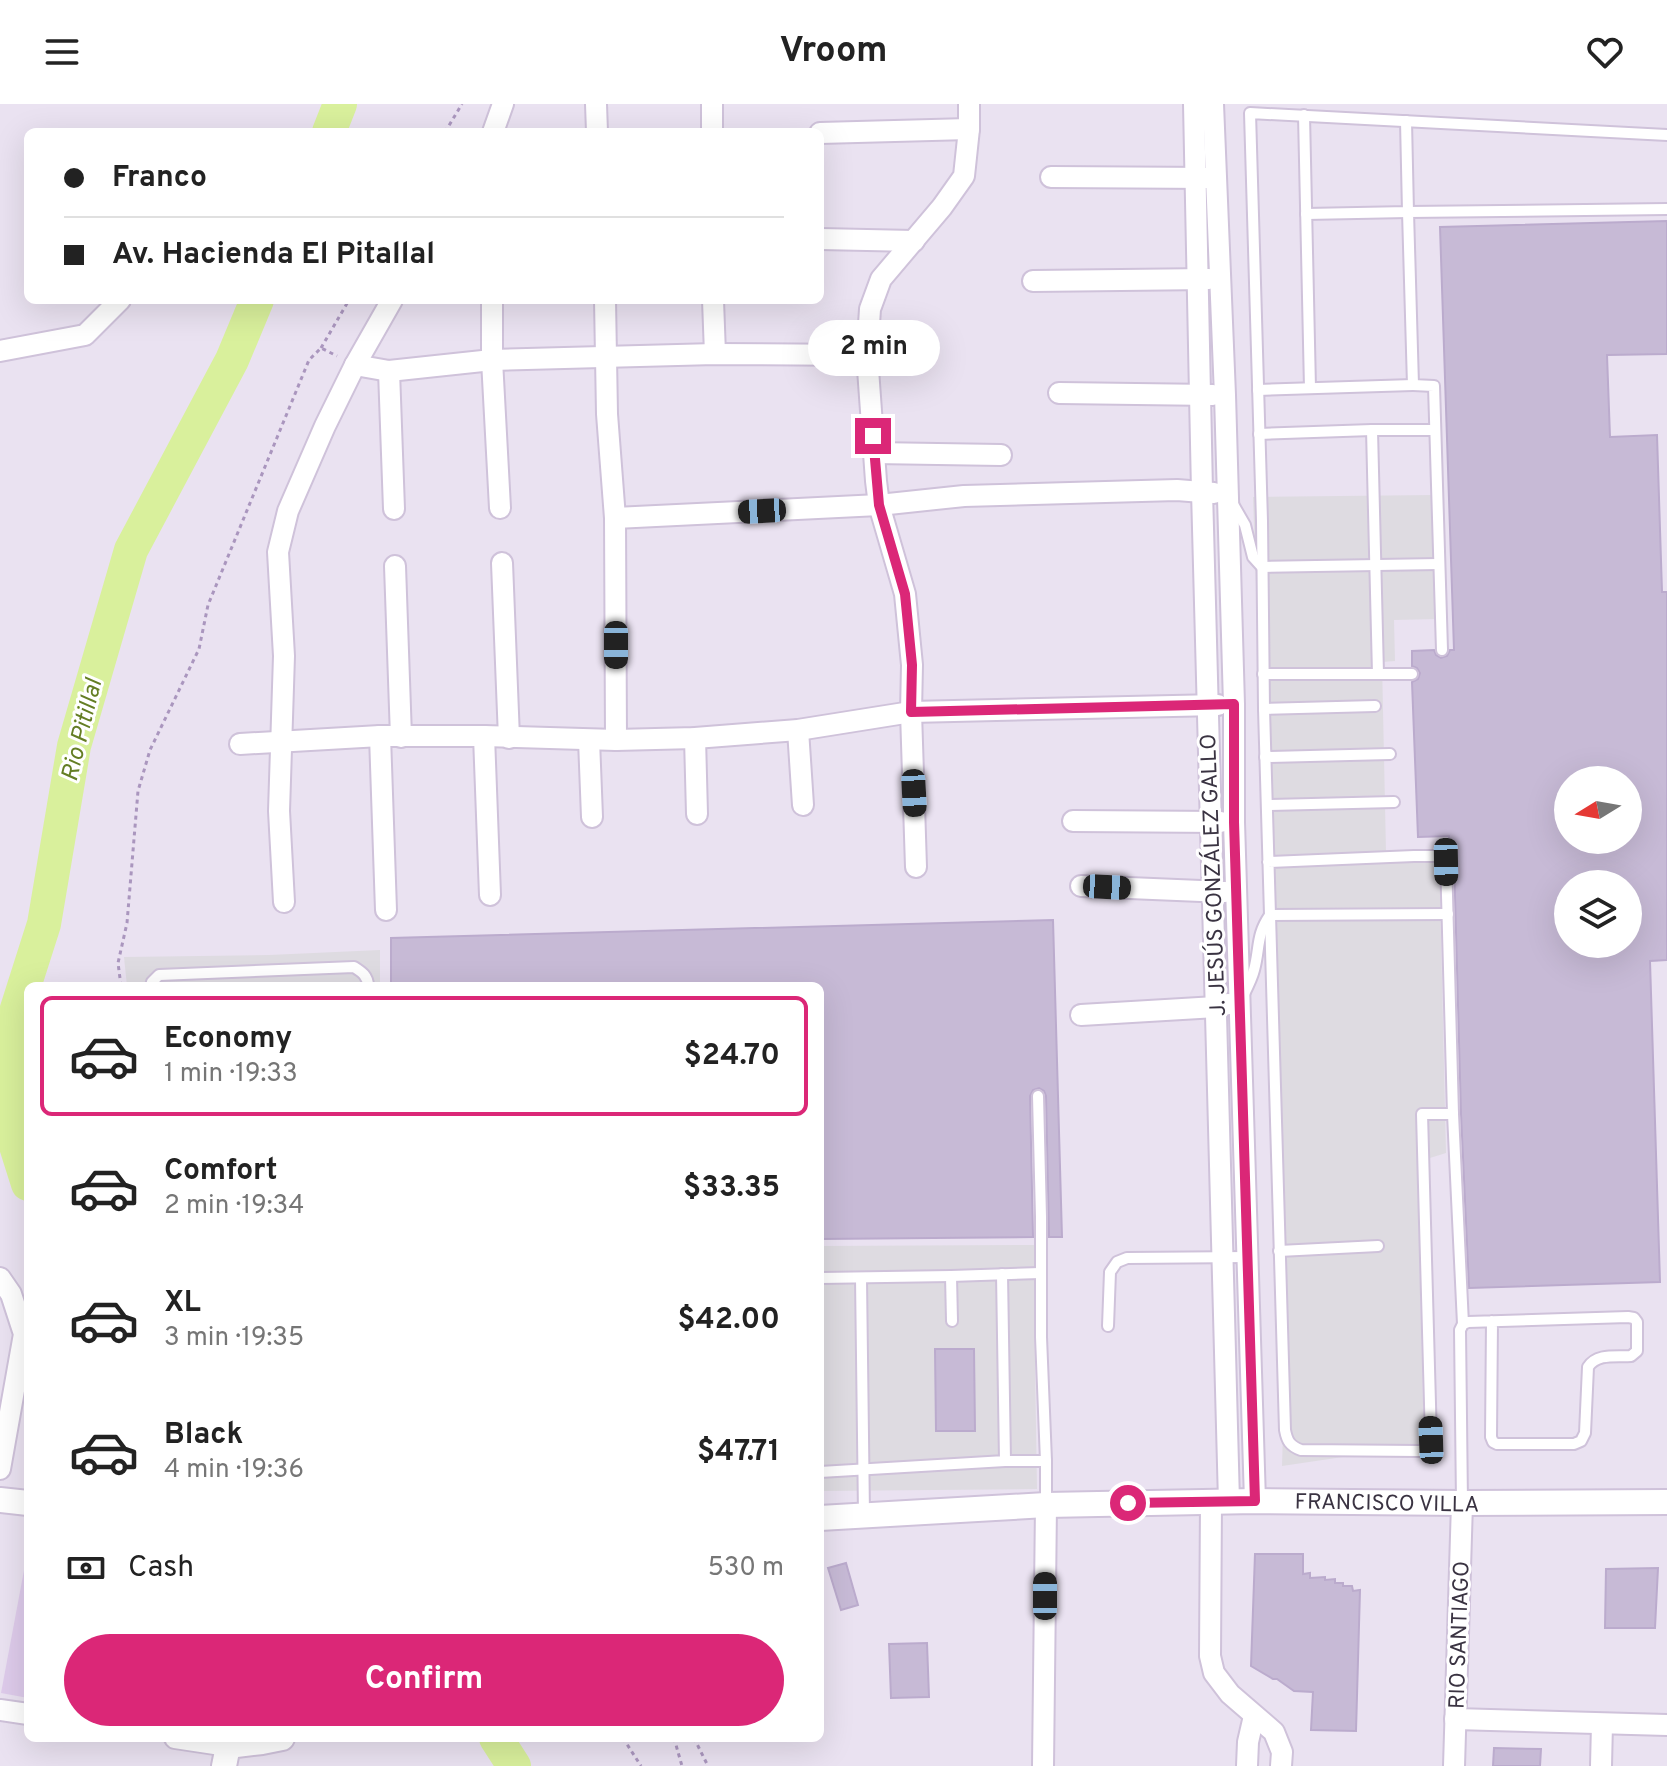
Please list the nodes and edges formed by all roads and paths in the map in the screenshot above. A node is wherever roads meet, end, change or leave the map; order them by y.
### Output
1 (462, 104) edge
2 (503, 104) edge
3 (596, 104) edge
4 (712, 104) edge
5 (969, 104) edge
6 (1194, 104) edge
7 (1213, 104) edge
8 (1304, 115) junction
9 (1406, 121) junction
10 (447, 128) edge
11 (494, 128) edge
12 (597, 128) edge
13 (712, 128) edge
14 (969, 129) junction
15 (824, 133) edge
16 (1667, 135) edge
17 (1051, 177) dead end
18 (1206, 178) junction
19 (1667, 209) edge
20 (1408, 212) junction
21 (1306, 214) junction
22 (824, 239) edge
23 (914, 241) junction
24 (1220, 279) junction
25 (1199, 280) junction
26 (1033, 281) dead end
27 (116, 304) edge
28 (347, 304) edge
29 (390, 304) edge
30 (492, 304) edge
31 (605, 304) edge
32 (713, 304) edge
33 (321, 348) junction
34 (0, 351) edge
35 (715, 354) junction
36 (867, 355) junction
37 (605, 356) junction
38 (492, 360) junction
39 (355, 365) junction
40 (389, 371) junction
41 (1413, 385) junction
42 (1310, 388) junction
43 (1258, 390) junction
44 (1059, 393) dead end
45 (1200, 395) junction
46 (1225, 395) junction
47 (1372, 430) junction
48 (1435, 430) junction
49 (1259, 434) junction
50 (874, 453) junction
51 (1001, 455) dead end
52 (1202, 491) junction
53 (1227, 495) junction
54 (879, 505) junction
55 (500, 508) dead end
56 (394, 509) dead end
57 (615, 518) junction
58 (502, 563) dead end
59 (1439, 564) junction
60 (1375, 565) junction
61 (395, 566) dead end
62 (1262, 567) junction
63 (1442, 650) dead end
64 (1263, 674) junction
65 (1378, 674) junction
66 (1412, 674) dead end
67 (1234, 704) junction
68 (1207, 706) junction
69 (1375, 706) dead end
70 (1264, 709) junction
71 (911, 712) junction
72 (798, 730) junction
73 (380, 736) junction
74 (484, 736) junction
75 (401, 737) junction
76 (509, 738) junction
77 (695, 738) junction
78 (589, 740) junction
79 (616, 740) junction
80 (280, 742) junction
81 (240, 744) dead end
82 (1390, 754) dead end
83 (1265, 757) junction
84 (1394, 802) dead end
85 (803, 805) dead end
86 (1267, 805) junction
87 (697, 814) dead end
88 (592, 817) dead end
89 (1073, 821) dead end
90 (1211, 822) junction
91 (1234, 822) junction
92 (1268, 862) junction
93 (916, 867) dead end
94 (1081, 886) dead end
95 (1214, 892) junction
96 (1237, 893) junction
97 (490, 895) dead end
98 (284, 902) dead end
99 (386, 910) dead end
100 (1448, 914) junction
101 (1270, 915) junction
102 (120, 982) edge
103 (152, 982) edge
104 (368, 982) edge
105 (1241, 1001) junction
106 (1216, 1007) junction
107 (1081, 1015) dead end
108 (1038, 1096) dead end
109 (1453, 1114) junction
110 (1378, 1246) dead end
111 (1279, 1251) junction
112 (1248, 1257) junction
113 (1224, 1258) junction
114 (1040, 1273) junction
115 (1002, 1274) junction
116 (951, 1276) junction
117 (824, 1278) edge
118 (861, 1278) junction
119 (4, 1288) edge
120 (952, 1321) dead end
121 (1492, 1321) junction
122 (1463, 1324) junction
123 (1108, 1326) dead end
124 (1005, 1461) junction
125 (1046, 1461) junction
126 (0, 1469) edge
127 (863, 1470) junction
128 (824, 1472) edge
129 (0, 1500) edge
130 (1255, 1501) junction
131 (1220, 1502) junction
132 (1667, 1502) edge
133 (24, 1503) edge
134 (1462, 1503) junction
135 (1046, 1505) junction
136 (864, 1515) junction
137 (824, 1518) edge
138 (0, 1710) edge
139 (24, 1713) edge
140 (1254, 1716) junction
141 (1455, 1719) junction
142 (1602, 1724) junction
143 (1667, 1725) edge
144 (186, 1742) edge
145 (262, 1742) edge
146 (626, 1742) edge
147 (675, 1742) edge
148 (696, 1742) edge
149 (226, 1756) edge
150 (641, 1766) edge
151 (682, 1766) edge
152 (708, 1766) edge
153 (1043, 1766) edge
154 (1247, 1766) edge
155 (1281, 1766) edge
156 (1454, 1766) edge
157 (1601, 1766) edge

1 - 10 path
2 - 11 street
3 - 12 street
4 - 13 street
5 - 14 street
6 - 18 street, J. JESÚS GONZÁLEZ GALLO
7 - 18 street, J. JESÚS GONZÁLEZ GALLO
8 - 9 lane
8 - 21 lane
8 - 43 lane
9 - 16 lane
9 - 20 lane
14 - 15 street
14 - 23 street
17 - 18 street
18 - 24 street, J. JESÚS GONZÁLEZ GALLO
18 - 25 street, J. JESÚS GONZÁLEZ GALLO
19 - 20 lane
20 - 21 lane
20 - 41 lane
21 - 42 lane
22 - 23 street
23 - 36 street
24 - 25 street
24 - 46 street, J. JESÚS GONZÁLEZ GALLO
25 - 26 street
25 - 45 street, J. JESÚS GONZÁLEZ GALLO
27 - 34 street
28 - 33 path
29 - 39 street
30 - 38 street
31 - 37 street
32 - 35 street
33 - 39 path
33 - 102 path
35 - 36 street
35 - 37 street
36 - 50 street
37 - 38 street
37 - 57 street
38 - 40 street
38 - 55 street
39 - 40 street
39 - 80 street
40 - 56 street
41 - 42 lane
41 - 48 lane
42 - 43 lane
43 - 49 lane
44 - 45 street
45 - 46 street
45 - 52 street, J. JESÚS GONZÁLEZ GALLO
46 - 53 street, J. JESÚS GONZÁLEZ GALLO
47 - 48 lane
47 - 49 lane
47 - 60 lane
48 - 59 lane
49 - 62 lane
50 - 51 street
50 - 54 street
52 - 53 street
52 - 54 street
52 - 68 street, J. JESÚS GONZÁLEZ GALLO
53 - 62 lane
53 - 67 street, J. JESÚS GONZÁLEZ GALLO
54 - 57 street
54 - 71 street
57 - 79 street
58 - 76 street
59 - 60 lane
59 - 63 lane
60 - 62 lane
60 - 65 lane
61 - 75 street
62 - 64 lane
64 - 65 lane
64 - 70 lane
65 - 66 lane
67 - 68 street
67 - 91 street, J. JESÚS GONZÁLEZ GALLO
68 - 71 street
68 - 90 street, J. JESÚS GONZÁLEZ GALLO
69 - 70 lane
70 - 83 lane
71 - 72 street
71 - 93 street
72 - 77 street
72 - 85 street
73 - 75 street
73 - 80 street
73 - 99 street
74 - 75 street
74 - 76 street
74 - 97 street
76 - 78 street
77 - 79 street
77 - 87 street
78 - 79 street
78 - 88 street
80 - 81 street
80 - 98 street
82 - 83 lane
83 - 86 lane
84 - 86 lane
86 - 92 lane
89 - 90 street
90 - 91 street
90 - 95 street, J. JESÚS GONZÁLEZ GALLO
91 - 96 street, J. JESÚS GONZÁLEZ GALLO
92 - 100 lane
92 - 101 lane
94 - 95 street
95 - 96 street
95 - 106 street, J. JESÚS GONZÁLEZ GALLO
96 - 105 street, J. JESÚS GONZÁLEZ GALLO
100 - 101 lane
100 - 109 lane
101 - 105 lane
101 - 111 lane
103 - 104 lane
105 - 106 street
105 - 112 street, J. JESÚS GONZÁLEZ GALLO
106 - 107 street
106 - 113 street, J. JESÚS GONZÁLEZ GALLO
108 - 114 lane
109 - 111 lane
109 - 122 lane
110 - 111 lane
112 - 113 lane
112 - 130 street, J. JESÚS GONZÁLEZ GALLO
113 - 123 lane
113 - 131 street, J. JESÚS GONZÁLEZ GALLO
114 - 115 lane
114 - 125 lane
115 - 116 lane
115 - 124 lane
116 - 118 lane
116 - 120 lane
117 - 118 lane
118 - 127 lane
119 - 126 street
121 - 121 lane
121 - 122 lane
122 - 134 lane
124 - 125 lane
124 - 127 lane
125 - 135 lane
127 - 128 lane
127 - 136 lane
129 - 133 street
130 - 131 street, FRANCISCO VILLA
130 - 134 street, FRANCISCO VILLA
131 - 135 street, FRANCISCO VILLA
131 - 140 street, J. JESÚS GONZÁLEZ GALLO
132 - 134 street, FRANCISCO VILLA
134 - 141 street, RIO SANTIAGO
135 - 136 street, FRANCISCO VILLA
135 - 153 street
136 - 137 street, FRANCISCO VILLA
138 - 139 street
140 - 154 street
140 - 155 street, J. JESÚS GONZÁLEZ GALLO
141 - 142 street
141 - 156 street, RIO SANTIAGO
142 - 143 street
142 - 157 street
144 - 149 street
145 - 149 street
146 - 150 path
147 - 151 path
148 - 152 path

